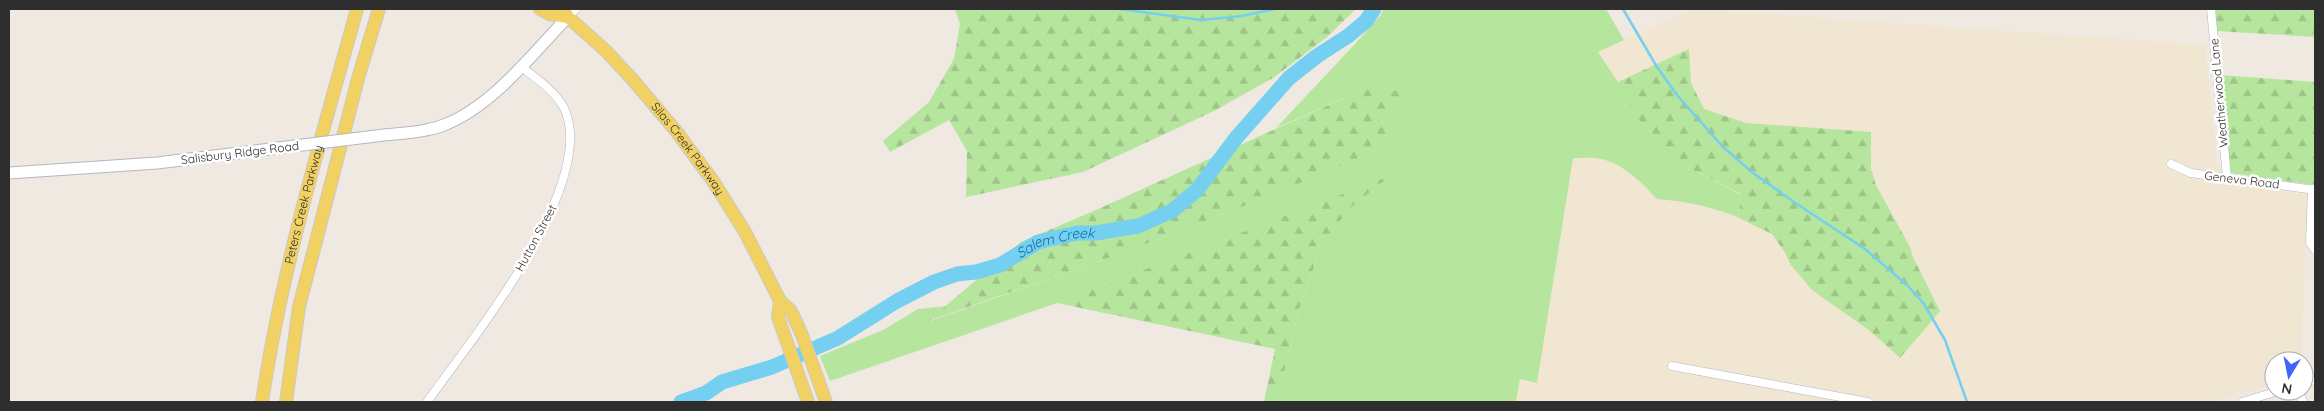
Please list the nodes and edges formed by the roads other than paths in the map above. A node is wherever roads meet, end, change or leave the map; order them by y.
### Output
1 (357, 9) edge
2 (379, 9) edge
3 (540, 9) edge
4 (2211, 9) edge
5 (569, 12) edge
6 (520, 66) junction
7 (2171, 164) dead end
8 (9, 173) edge
9 (2226, 177) junction
10 (2314, 189) edge
11 (2315, 250) edge
12 (780, 301) junction
13 (1672, 366) dead end
14 (2264, 395) edge
15 (262, 402) edge
16 (286, 402) edge
17 (426, 402) edge
18 (808, 402) edge
19 (826, 402) edge
20 (1868, 402) edge
21 (2242, 402) edge

1 - 15 main road, Peters Creek Parkway
2 - 16 main road, Peters Creek Parkway
3 - 5 main road, Silas Creek Parkway
4 - 9 street, Weatherwood Lane
5 - 6 street, Salisbury Ridge Road
5 - 12 main road, Silas Creek Parkway
6 - 8 street, Salisbury Ridge Road, bridge
6 - 17 street, Hutton Street
7 - 9 street, Geneva Road
9 - 10 street, Geneva Road
10 - 11 street
12 - 18 main road, Silas Creek Parkway
12 - 19 main road, Silas Creek Parkway
13 - 20 street
14 - 21 street

